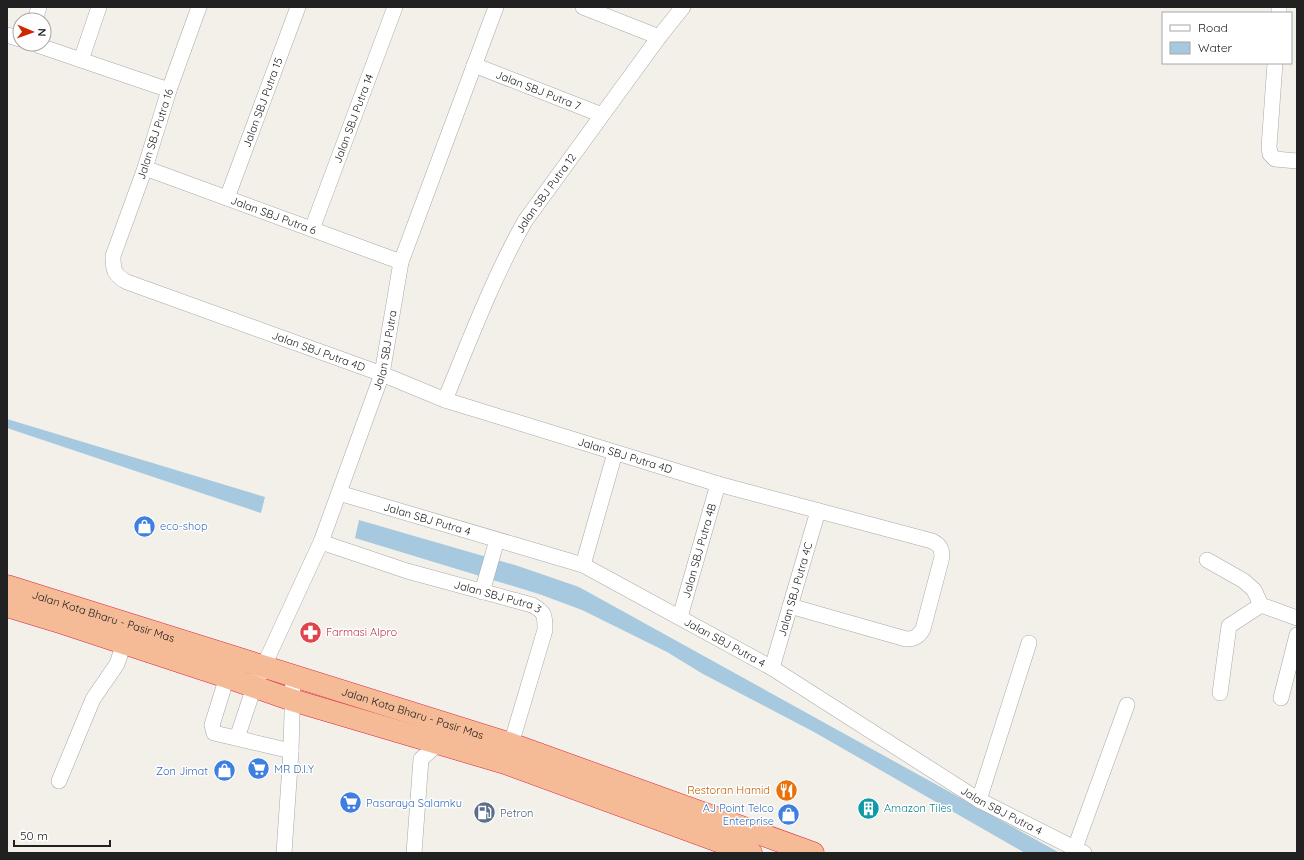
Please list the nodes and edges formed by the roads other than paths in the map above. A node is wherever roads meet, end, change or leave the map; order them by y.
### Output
1 (99, 7) edge
2 (199, 7) edge
3 (298, 7) edge
4 (395, 7) edge
5 (496, 7) edge
6 (583, 7) edge
7 (683, 7) edge
8 (659, 37) junction
9 (52, 50) edge
10 (81, 60) junction
11 (1275, 64) edge
12 (474, 65) junction
13 (169, 90) junction
14 (602, 115) junction
15 (1297, 161) edge
16 (145, 168) junction
17 (227, 198) junction
18 (312, 229) junction
19 (113, 261) joint
20 (401, 262) junction
21 (382, 374) junction
22 (445, 400) junction
23 (615, 453) junction
24 (718, 484) junction
25 (339, 493) junction
26 (818, 511) junction
27 (321, 542) junction
28 (496, 543) junction
29 (1208, 560) dead end
30 (584, 565) junction
31 (7, 586) edge
32 (483, 588) junction
33 (1261, 605) junction
34 (7, 606) edge
35 (790, 606) junction
36 (680, 617) junction
37 (1297, 618) edge
38 (1297, 635) edge
39 (124, 643) junction
40 (1029, 643) dead end
41 (264, 666) junction
42 (772, 668) junction
43 (293, 674) junction
44 (227, 677) junction
45 (254, 687) junction
46 (1220, 694) dead end
47 (1281, 698) dead end
48 (292, 700) junction
49 (1127, 705) dead end
50 (237, 738) junction
51 (438, 744) junction
52 (511, 744) junction
53 (292, 751) junction
54 (59, 781) dead end
55 (979, 800) junction
56 (1080, 851) edge
57 (284, 853) edge
58 (414, 853) edge
59 (750, 853) edge
60 (813, 853) edge

1 - 10 street
2 - 13 street, Jalan SBJ Putra 16
3 - 17 street, Jalan SBJ Putra 15
4 - 18 street, Jalan SBJ Putra 14
5 - 12 street, Jalan SBJ Putra
6 - 8 street
7 - 8 street, Jalan SBJ Putra 12
8 - 14 street, Jalan SBJ Putra 12
9 - 10 street
10 - 13 street
11 - 15 street
12 - 14 street, Jalan SBJ Putra 7
12 - 20 street, Jalan SBJ Putra
13 - 16 street, Jalan SBJ Putra 16
14 - 22 street, Jalan SBJ Putra 12
16 - 17 street, Jalan SBJ Putra 6
16 - 19 street, Jalan SBJ Putra 16
17 - 18 street, Jalan SBJ Putra 6
18 - 20 street, Jalan SBJ Putra 6
19 - 21 street, Jalan SBJ Putra 4D
20 - 21 street, Jalan SBJ Putra
21 - 22 street, Jalan SBJ Putra 4D
21 - 25 street, Jalan SBJ Putra
22 - 23 street, Jalan SBJ Putra 4D
23 - 24 street, Jalan SBJ Putra 4D
23 - 30 street
24 - 26 street, Jalan SBJ Putra 4D
24 - 36 street, Jalan SBJ Putra 4B
25 - 27 street, Jalan SBJ Putra
25 - 28 street, Jalan SBJ Putra 4
26 - 35 street, Jalan SBJ Putra 4C
26 - 35 street, Jalan SBJ Putra 4D
27 - 32 street, Jalan SBJ Putra 3
27 - 41 street, Jalan SBJ Putra
28 - 30 street, Jalan SBJ Putra 4
28 - 32 street
29 - 33 street
30 - 36 street, Jalan SBJ Putra 4
31 - 41 highway, Jalan Kota Bharu - Pasir Mas
32 - 52 street, Jalan SBJ Putra 3
33 - 37 street
33 - 46 street
34 - 39 highway, Jalan Kota Bharu - Pasir Mas
35 - 42 street, Jalan SBJ Putra 4C
36 - 42 street, Jalan SBJ Putra 4
38 - 47 street
39 - 44 highway, Jalan Kota Bharu - Pasir Mas
39 - 54 street
40 - 55 street
41 - 43 highway, Jalan Kota Bharu - Pasir Mas
41 - 45 street, Jalan SBJ Putra
42 - 55 street, Jalan SBJ Putra 4
43 - 48 street
43 - 52 highway, Jalan Kota Bharu - Pasir Mas
44 - 45 highway, Jalan Kota Bharu - Pasir Mas
44 - 50 street
45 - 48 highway, Jalan Kota Bharu - Pasir Mas
45 - 50 street, Jalan SBJ Putra
48 - 51 highway, Jalan Kota Bharu - Pasir Mas
48 - 53 street
49 - 56 street
50 - 53 street
51 - 58 street
51 - 59 highway, Jalan Kota Bharu - Pasir Mas
52 - 60 highway, Jalan Kota Bharu - Pasir Mas
53 - 57 street
55 - 56 street, Jalan SBJ Putra 4

